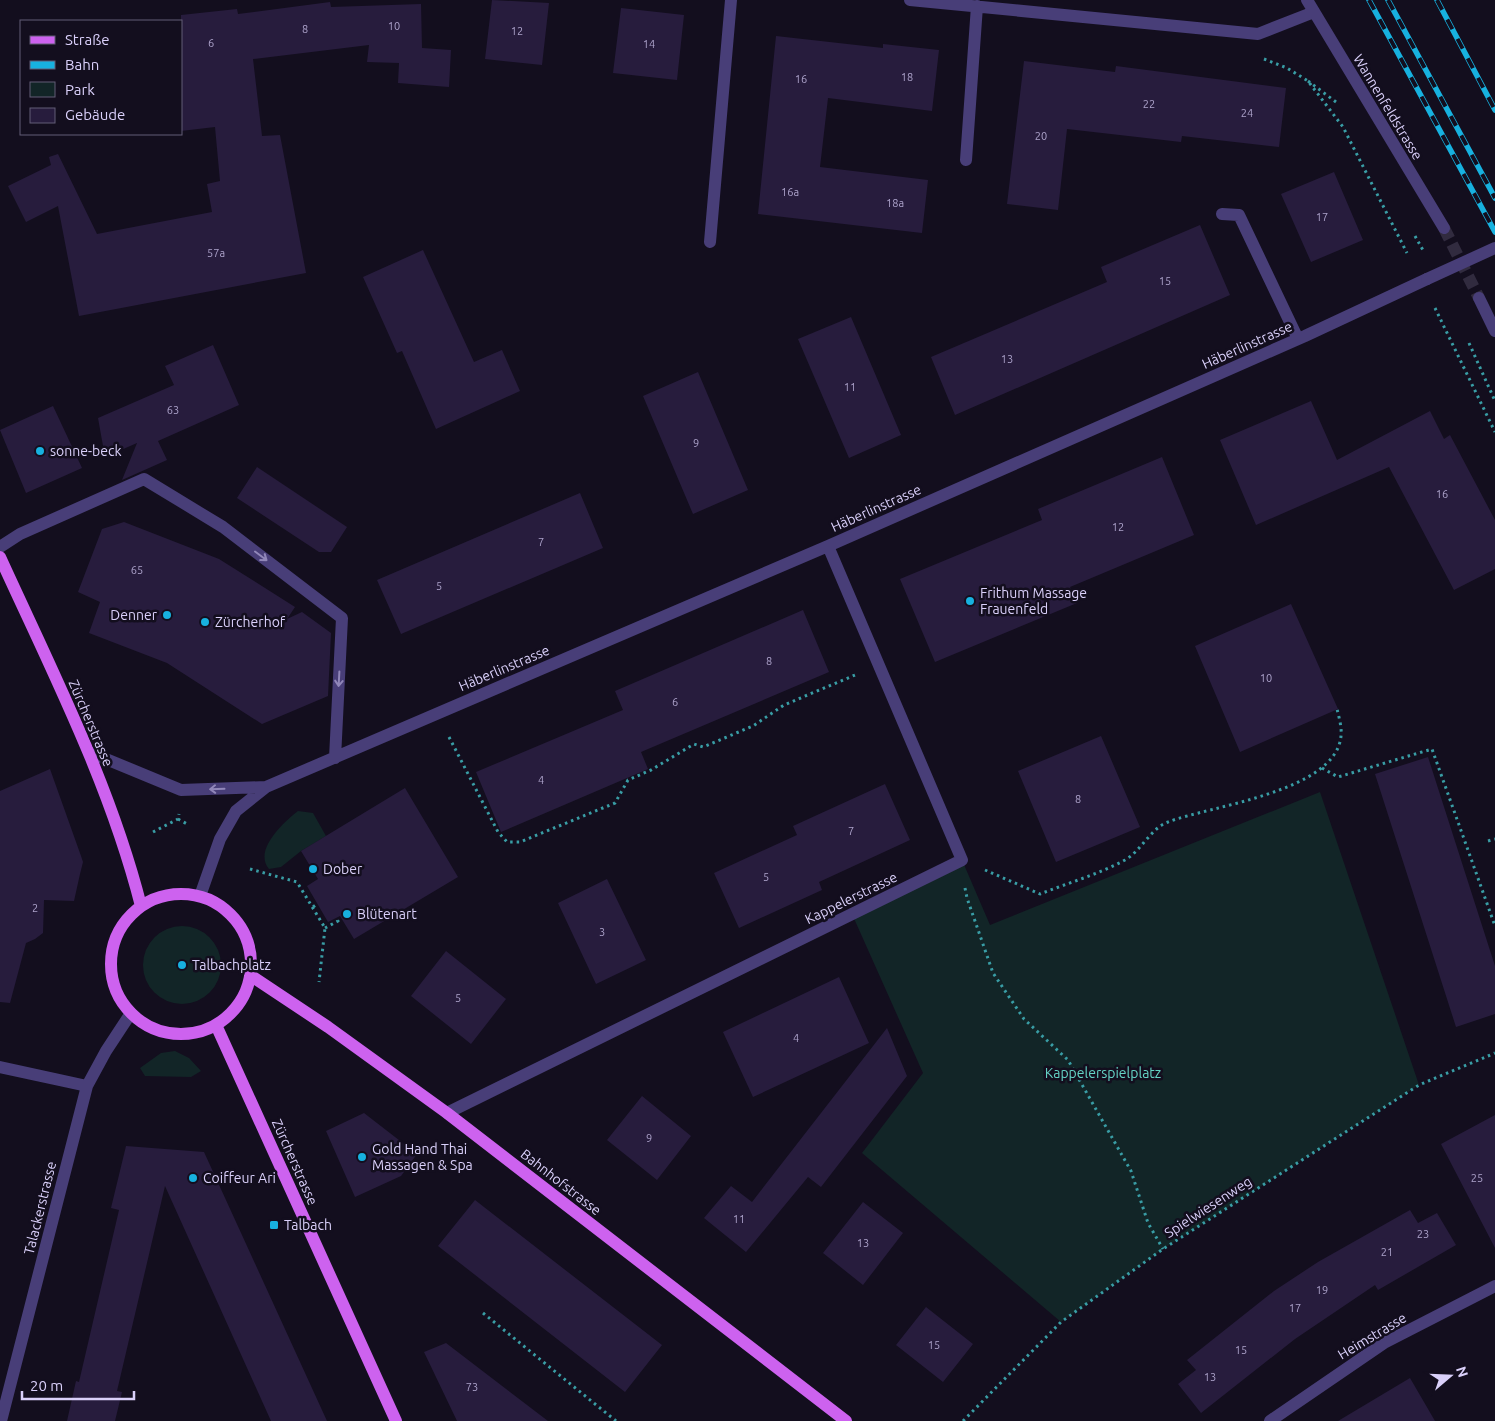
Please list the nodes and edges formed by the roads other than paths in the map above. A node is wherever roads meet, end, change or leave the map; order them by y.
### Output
1 (731, 0) edge
2 (910, 0) edge
3 (1307, 0) edge
4 (977, 6) junction
5 (1314, 12) junction
6 (966, 160) dead end
7 (1222, 214) dead end
8 (1444, 228) tunnel mouth
9 (710, 242) dead end
10 (1495, 248) edge
11 (1480, 298) tunnel mouth
12 (1495, 331) edge
13 (1298, 339) junction
14 (828, 546) junction
15 (0, 547) edge
16 (0, 557) edge
17 (89, 752) junction
18 (335, 758) junction
19 (266, 788) junction
20 (200, 896) junction
21 (141, 906) junction
22 (250, 975) junction
23 (131, 1013) junction
24 (216, 1025) junction
25 (0, 1067) edge
26 (87, 1086) junction
27 (447, 1113) junction
28 (1495, 1286) edge
29 (1, 1421) edge
30 (396, 1421) edge
31 (846, 1421) edge
32 (1270, 1421) edge

1 - 9 street
2 - 4 street
3 - 5 street, Wannenfeldstrasse
4 - 5 street
4 - 6 street
5 - 8 street, Wannenfeldstrasse
7 - 13 street
10 - 13 street, Häberlinstrasse, bridge
11 - 12 street
13 - 14 street, Häberlinstrasse
14 - 18 street, Häberlinstrasse
14 - 27 street, Kappelerstrasse
15 -> 18 street
16 - 17 main road, Zürcherstrasse
19 -> 17 street, Häberlinstrasse
17 - 21 main road, Zürcherstrasse
18 - 19 street, Häberlinstrasse
19 - 20 street, Häberlinstrasse
20 - 21 main road
20 - 22 main road
21 - 23 main road
22 - 24 main road
22 - 27 main road, Bahnhofstrasse
23 - 24 main road
23 - 26 street, Talackerstrasse
24 - 30 main road, Zürcherstrasse
25 - 26 street
26 - 29 street, Talackerstrasse
27 - 31 main road, Bahnhofstrasse
28 - 32 street, Heimstrasse

